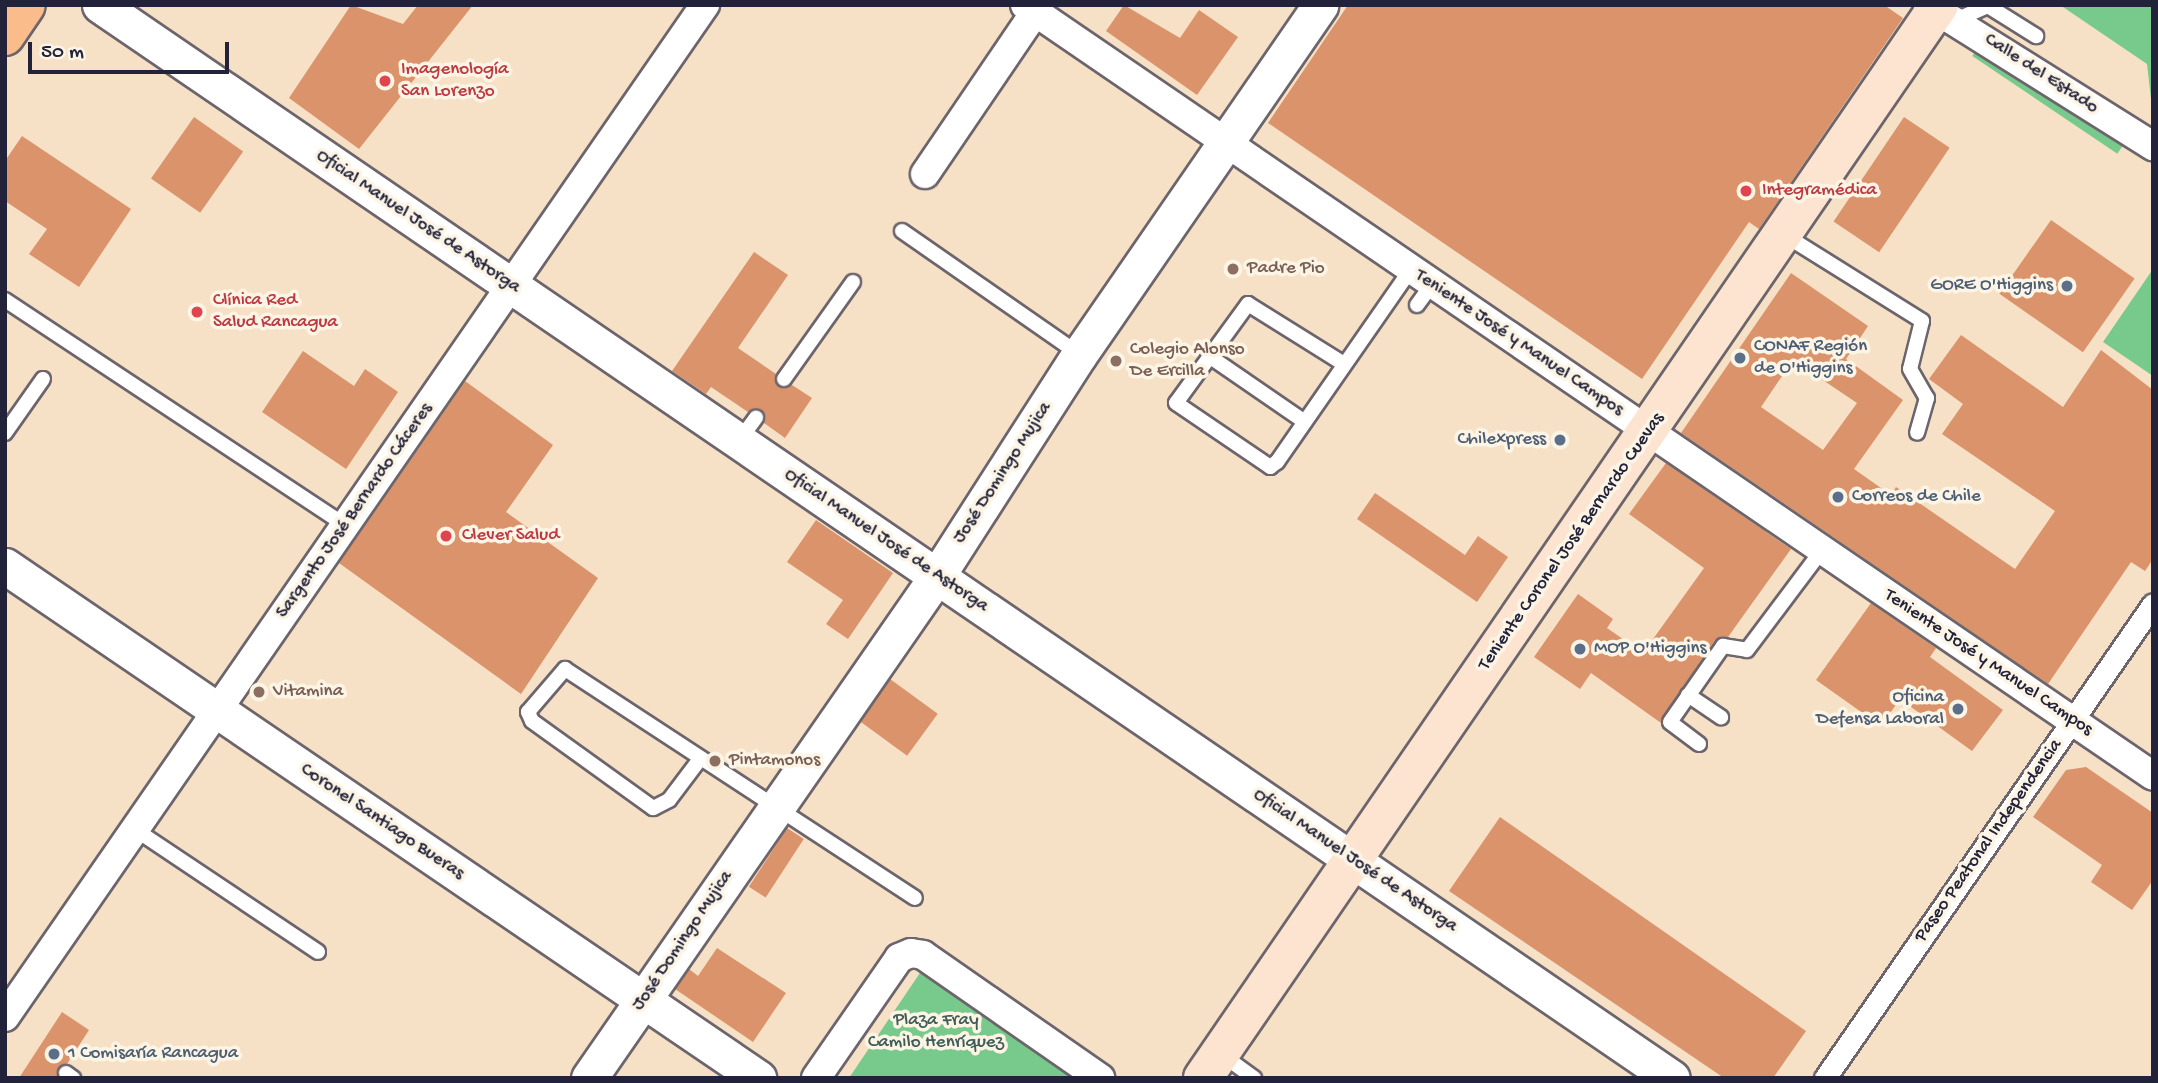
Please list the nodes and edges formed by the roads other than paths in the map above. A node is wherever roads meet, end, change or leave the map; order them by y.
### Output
1 (26, 5) edge
2 (100, 5) edge
3 (705, 5) edge
4 (1320, 5) edge
5 (1030, 9) edge
6 (1940, 10) edge
7 (5, 36) edge
8 (2036, 36) dead end
9 (1226, 142) junction
10 (2153, 146) edge
11 (925, 174) dead end
12 (902, 231) dead end
13 (1782, 234) junction
14 (853, 282) dead end
15 (511, 285) junction
16 (1420, 286) junction
17 (5, 300) edge
18 (1080, 355) junction
19 (1209, 356) junction
20 (1343, 365) junction
21 (43, 379) dead end
22 (784, 379) dead end
23 (1305, 422) junction
24 (1649, 432) junction
25 (5, 433) edge
26 (1917, 433) dead end
27 (346, 526) junction
28 (1822, 550) junction
29 (5, 566) edge
30 (937, 576) junction
31 (2153, 604) edge
32 (1688, 695) junction
33 (219, 711) junction
34 (1721, 717) dead end
35 (2072, 721) junction
36 (1699, 744) dead end
37 (700, 759) junction
38 (2153, 776) edge
39 (775, 807) junction
40 (136, 830) junction
41 (1354, 860) junction
42 (915, 898) dead end
43 (318, 952) dead end
44 (643, 999) junction
45 (5, 1017) edge
46 (1212, 1065) edge
47 (589, 1078) edge
48 (758, 1078) edge
49 (816, 1078) edge
50 (1100, 1078) edge
51 (1254, 1078) edge
52 (1672, 1078) edge
53 (1825, 1078) edge

1 - 7 main road
2 - 15 street, Oficial Manuel José de Astorga
3 - 15 street, Sargento José Bernardo Cáceres
4 - 9 street, José Domingo Mujica
5 - 9 street, Teniente José y Manuel Campos
5 - 11 street
6 - 8 lane
6 - 10 street, Calle del Estado
6 - 13 main road, Teniente Coronel José Bernardo Cuevas
9 - 16 street, Teniente José y Manuel Campos
9 - 18 street, José Domingo Mujica
12 - 18 lane
13 - 24 main road, Teniente Coronel José Bernardo Cuevas
13 - 26 lane
14 - 22 lane
15 - 27 street, Sargento José Bernardo Cáceres
15 - 30 street, Oficial Manuel José de Astorga
16 - 20 lane
16 - 24 street, Teniente José y Manuel Campos
17 - 27 lane
18 - 30 street, José Domingo Mujica
19 - 20 lane
19 - 23 lane
19 - 23 lane
20 - 23 lane
21 - 25 lane
24 - 28 street, Teniente José y Manuel Campos
24 - 41 main road, Teniente Coronel José Bernardo Cuevas
27 - 33 street, Sargento José Bernardo Cáceres
28 - 32 lane
28 - 35 street, Teniente José y Manuel Campos
29 - 33 street, Coronel Santiago Bueras
30 - 39 street, José Domingo Mujica
30 - 41 street, Oficial Manuel José de Astorga
31 - 35 street, Paseo Peatonal Independencia
32 - 34 lane
32 - 36 lane
33 - 40 street, Sargento José Bernardo Cáceres
33 - 44 street, Coronel Santiago Bueras
35 - 38 street, Teniente José y Manuel Campos
35 - 53 street, Paseo Peatonal Independencia
37 - 37 lane
37 - 39 lane
39 - 42 lane
39 - 44 street, José Domingo Mujica
40 - 43 lane
40 - 45 street, Sargento José Bernardo Cáceres
41 - 46 main road, Teniente Coronel José Bernardo Cuevas
41 - 52 street, Oficial Manuel José de Astorga
44 - 47 street, José Domingo Mujica
44 - 48 street, Coronel Santiago Bueras
46 - 51 lane
49 - 50 street

